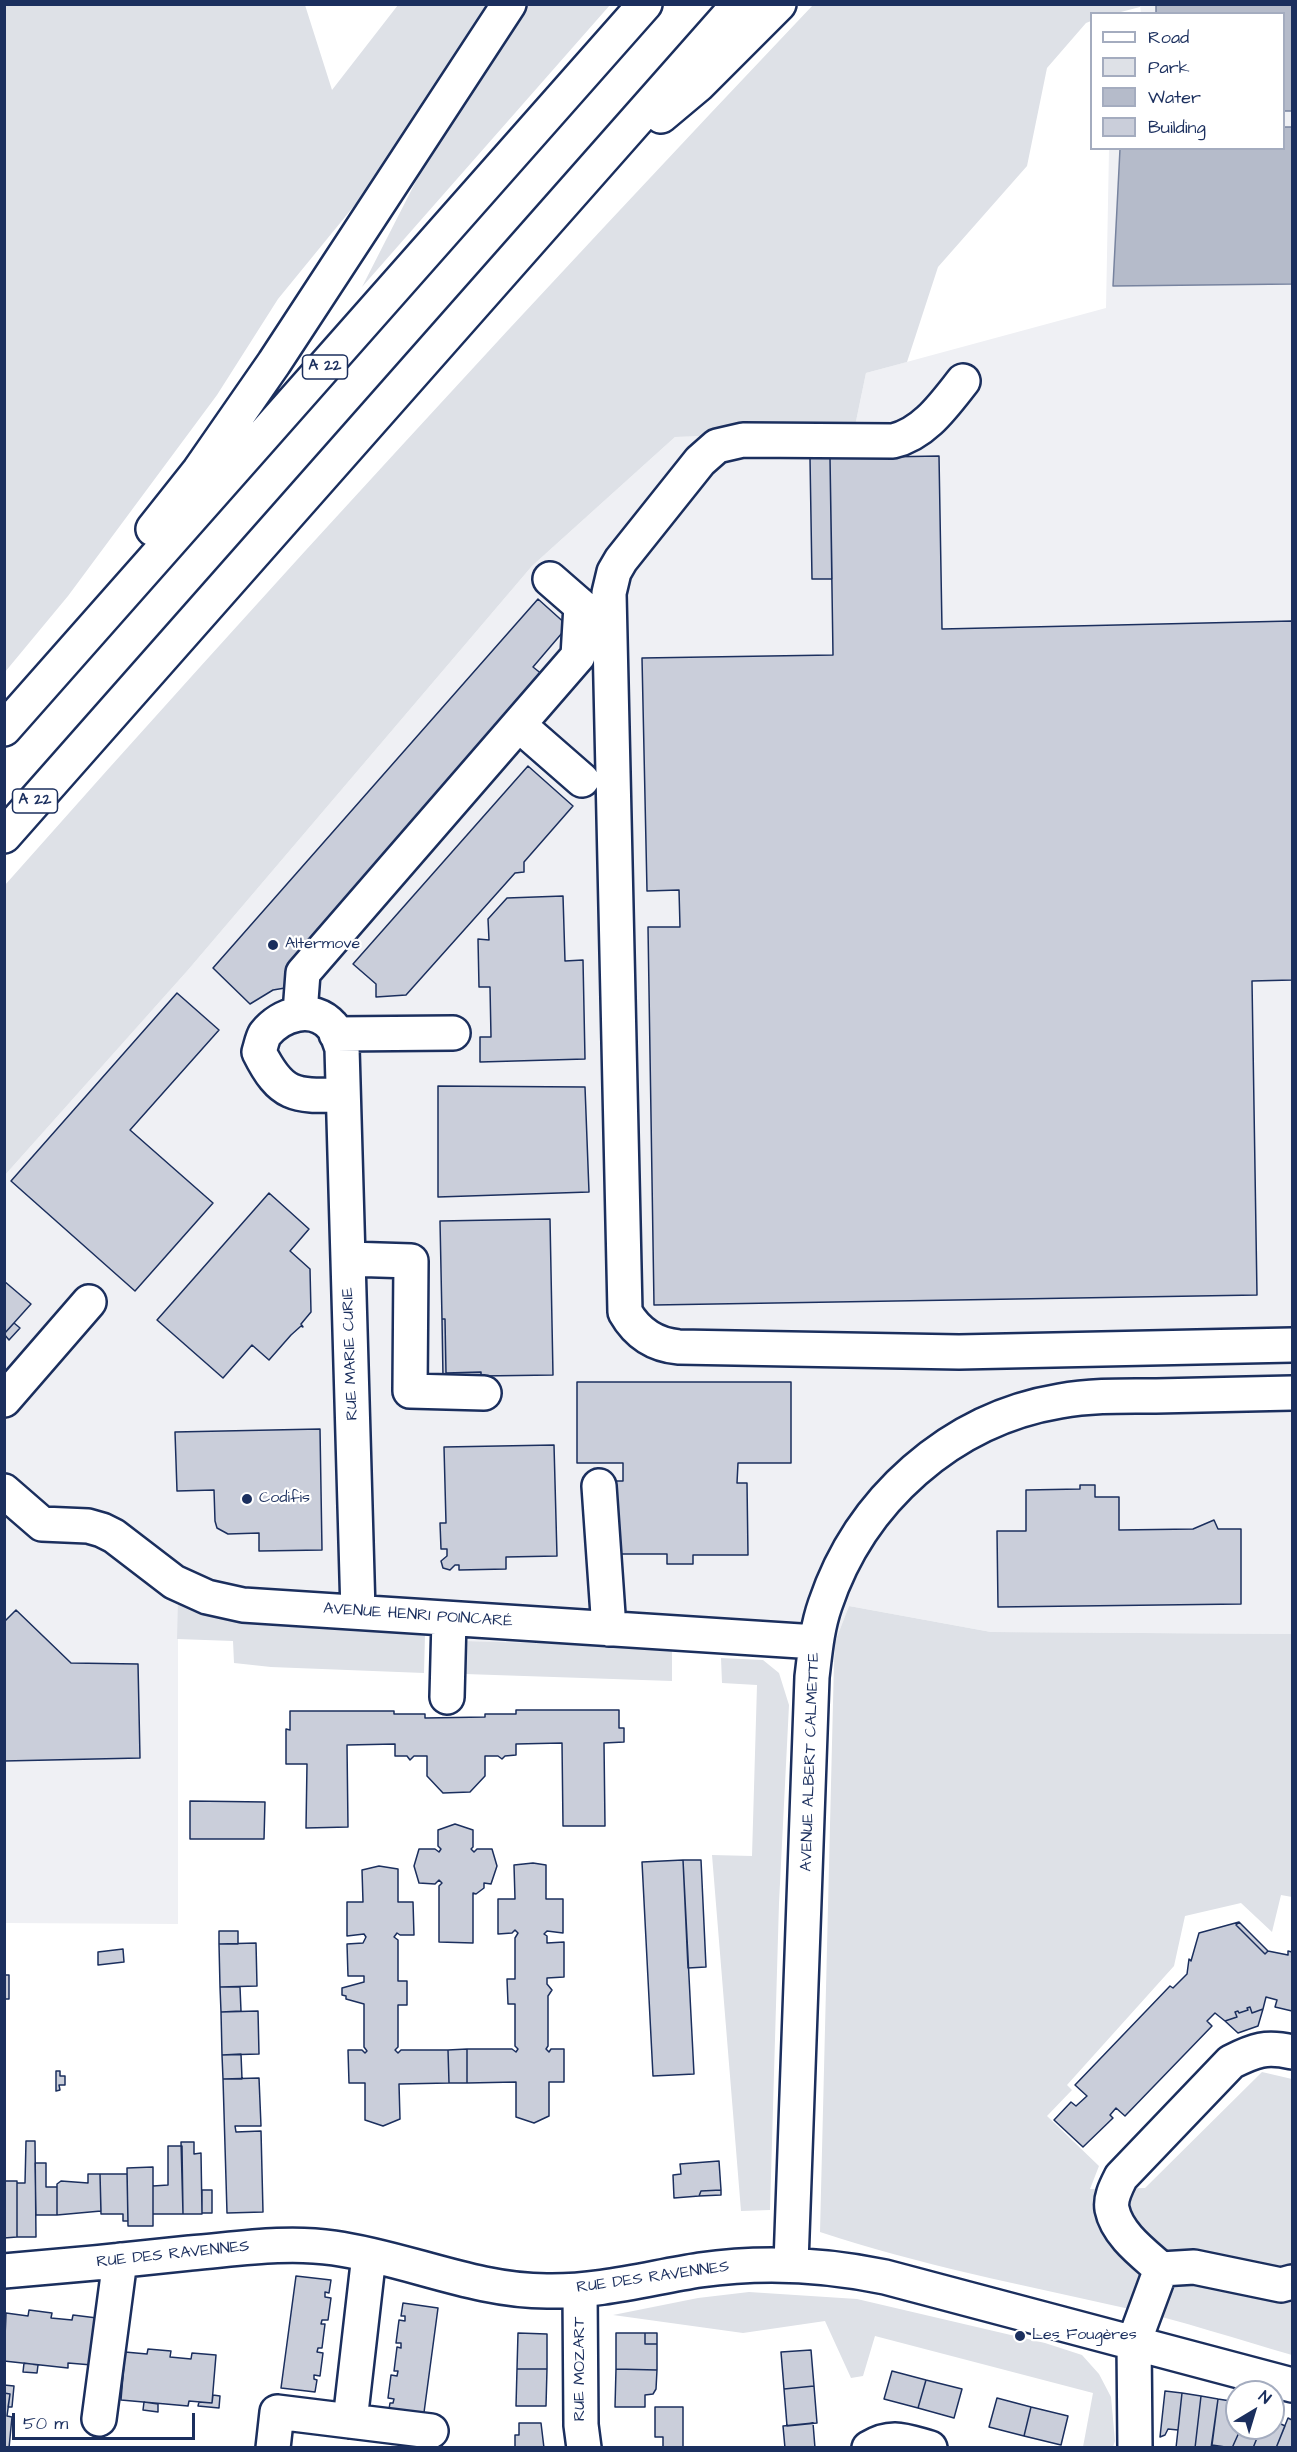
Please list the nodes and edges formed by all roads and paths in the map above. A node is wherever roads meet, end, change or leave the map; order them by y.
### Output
1 (508, 4) edge
2 (645, 4) edge
3 (739, 4) edge
4 (779, 4) edge
5 (595, 167) junction
6 (963, 381) dead end
7 (550, 579) dead end
8 (4, 713) edge
9 (519, 725) junction
10 (4, 729) edge
11 (582, 780) dead end
12 (4, 836) edge
13 (300, 1013) junction
14 (453, 1033) dead end
15 (336, 1034) junction
16 (343, 1095) junction
17 (348, 1259) junction
18 (89, 1302) dead end
19 (1293, 1345) edge
20 (484, 1393) dead end
21 (1293, 1393) edge
22 (4, 1400) edge
23 (599, 1486) dead end
24 (4, 1491) edge
25 (358, 1612) junction
26 (449, 1618) junction
27 (609, 1629) junction
28 (816, 1642) junction
29 (447, 1697) dead end
30 (1293, 2052) edge
31 (369, 2255) junction
32 (120, 2260) junction
33 (791, 2264) junction
34 (1161, 2269) junction
35 (4, 2271) edge
36 (1293, 2282) edge
37 (580, 2290) junction
38 (1134, 2342) junction
39 (1293, 2385) edge
40 (99, 2419) dead end
41 (350, 2421) junction
42 (431, 2431) dead end
43 (273, 2448) edge
44 (584, 2448) edge
45 (869, 2448) edge
46 (930, 2448) edge
47 (1135, 2448) edge

1 - 8 main road
2 - 10 main road, A 22
3 - 5 main road, A 22
4 - 5 main road
5 - 12 main road, A 22
6 - 19 main road
7 - 9 main road
9 - 11 main road
9 - 13 main road
13 - 15 main road
13 - 16 main road
14 - 15 main road
15 - 16 main road, RUE MARIE CURIE
16 - 17 main road, RUE MARIE CURIE
17 - 20 main road
17 - 25 main road, RUE MARIE CURIE
18 - 22 main road
21 - 28 main road, AVENUE ALBERT CALMETTE
23 - 27 main road
24 - 25 main road, AVENUE HENRI POINCARÉ
25 - 26 main road, AVENUE HENRI POINCARÉ
26 - 27 main road, AVENUE HENRI POINCARÉ
26 - 29 main road
27 - 28 main road, AVENUE HENRI POINCARÉ
28 - 33 main road, AVENUE ALBERT CALMETTE
30 - 34 main road
31 - 32 main road, RUE DES RAVENNES
31 - 37 main road, RUE DES RAVENNES
31 - 41 main road
32 - 35 main road, RUE DES RAVENNES
32 - 40 main road
33 - 37 main road, RUE DES RAVENNES
33 - 38 main road, RUE DES RAVENNES
34 - 36 main road
34 - 38 main road
37 - 44 main road, RUE MOZART
38 - 39 main road, RUE DES RAVENNES
38 - 47 main road
41 - 42 main road
41 - 43 main road
45 - 46 main road

